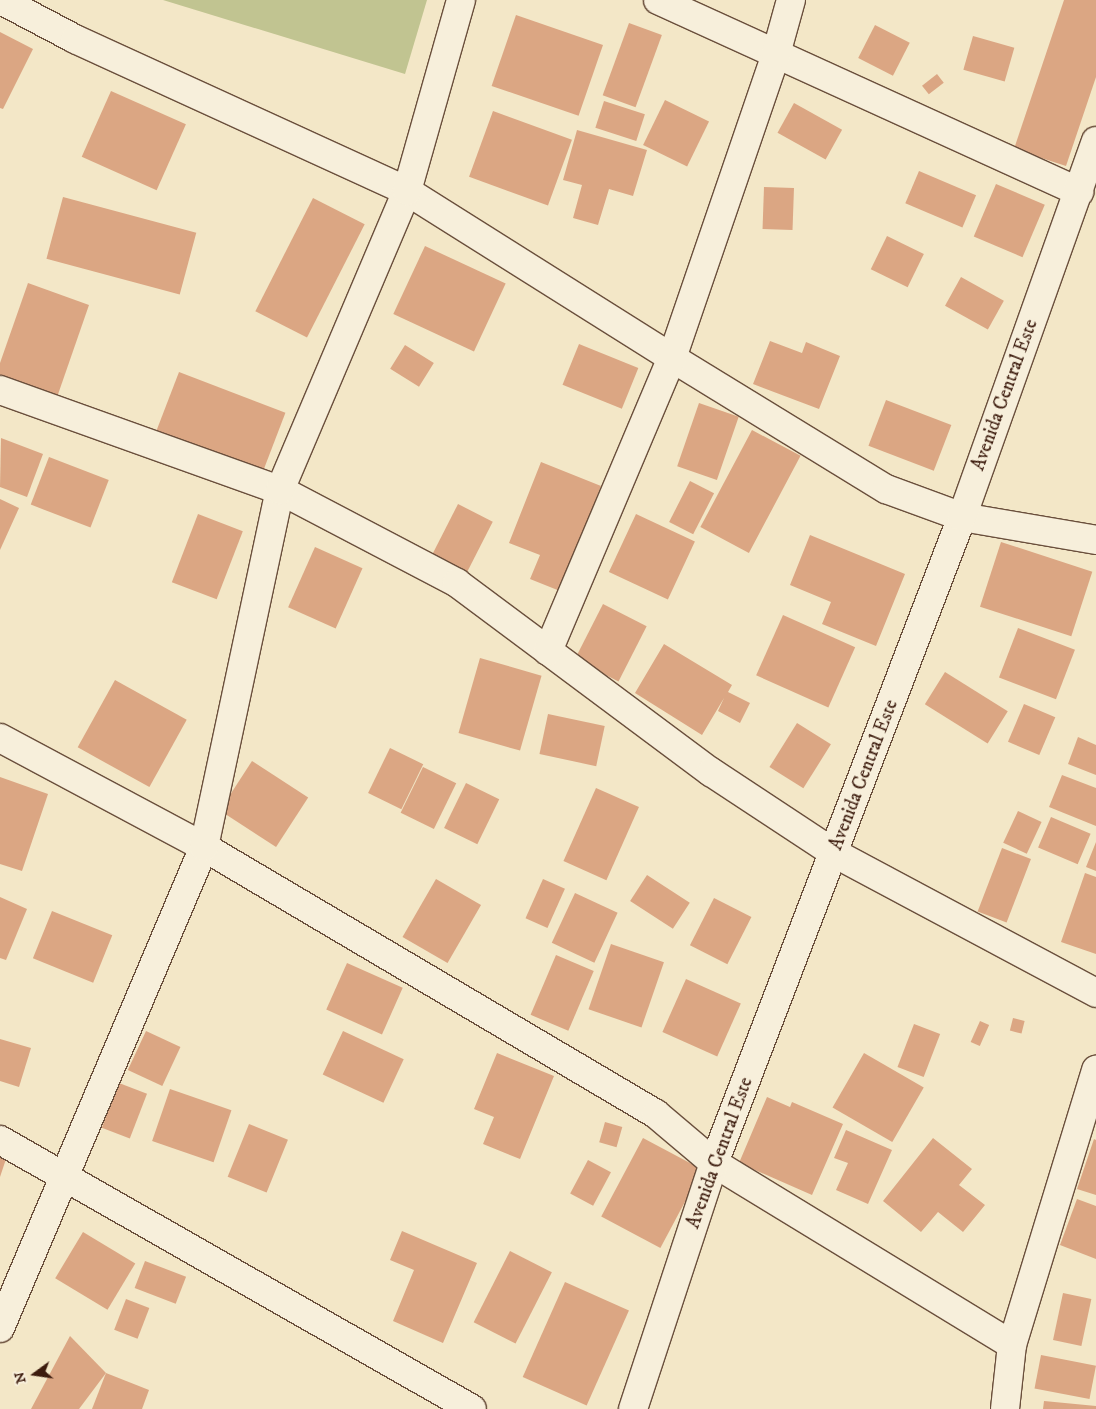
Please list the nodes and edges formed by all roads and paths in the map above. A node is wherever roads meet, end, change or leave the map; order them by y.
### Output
1 (1, 0) edge
2 (461, 0) edge
3 (658, 0) edge
4 (791, 0) edge
5 (776, 54) junction
6 (1096, 141) edge
7 (407, 191) junction
8 (1078, 192) junction
9 (672, 358) junction
10 (0, 390) edge
11 (280, 490) junction
12 (962, 517) junction
13 (1096, 540) edge
14 (548, 651) junction
15 (0, 738) edge
16 (204, 847) junction
17 (834, 852) junction
18 (1096, 993) edge
19 (1096, 1070) edge
20 (0, 1140) edge
21 (714, 1163) junction
22 (66, 1176) junction
23 (0, 1328) edge
24 (1012, 1344) junction
25 (472, 1409) edge
26 (633, 1409) edge
27 (1005, 1409) edge

1 - 7 street
2 - 7 street
3 - 5 street
4 - 5 street
5 - 8 street
5 - 9 street
6 - 8 street, Avenida Central Este
7 - 9 street
7 - 11 street
8 - 12 street, Avenida Central Este
9 - 12 street
9 - 14 street
10 - 11 street
11 - 14 street
11 - 16 street
12 - 13 street
12 - 17 street, Avenida Central Este
14 - 17 street
15 - 16 street
16 - 21 street
16 - 22 street
17 - 18 street
17 - 21 street, Avenida Central Este
19 - 24 street
20 - 22 street
21 - 24 street
21 - 26 street, Avenida Central Este
22 - 23 street
22 - 25 street
24 - 27 street

